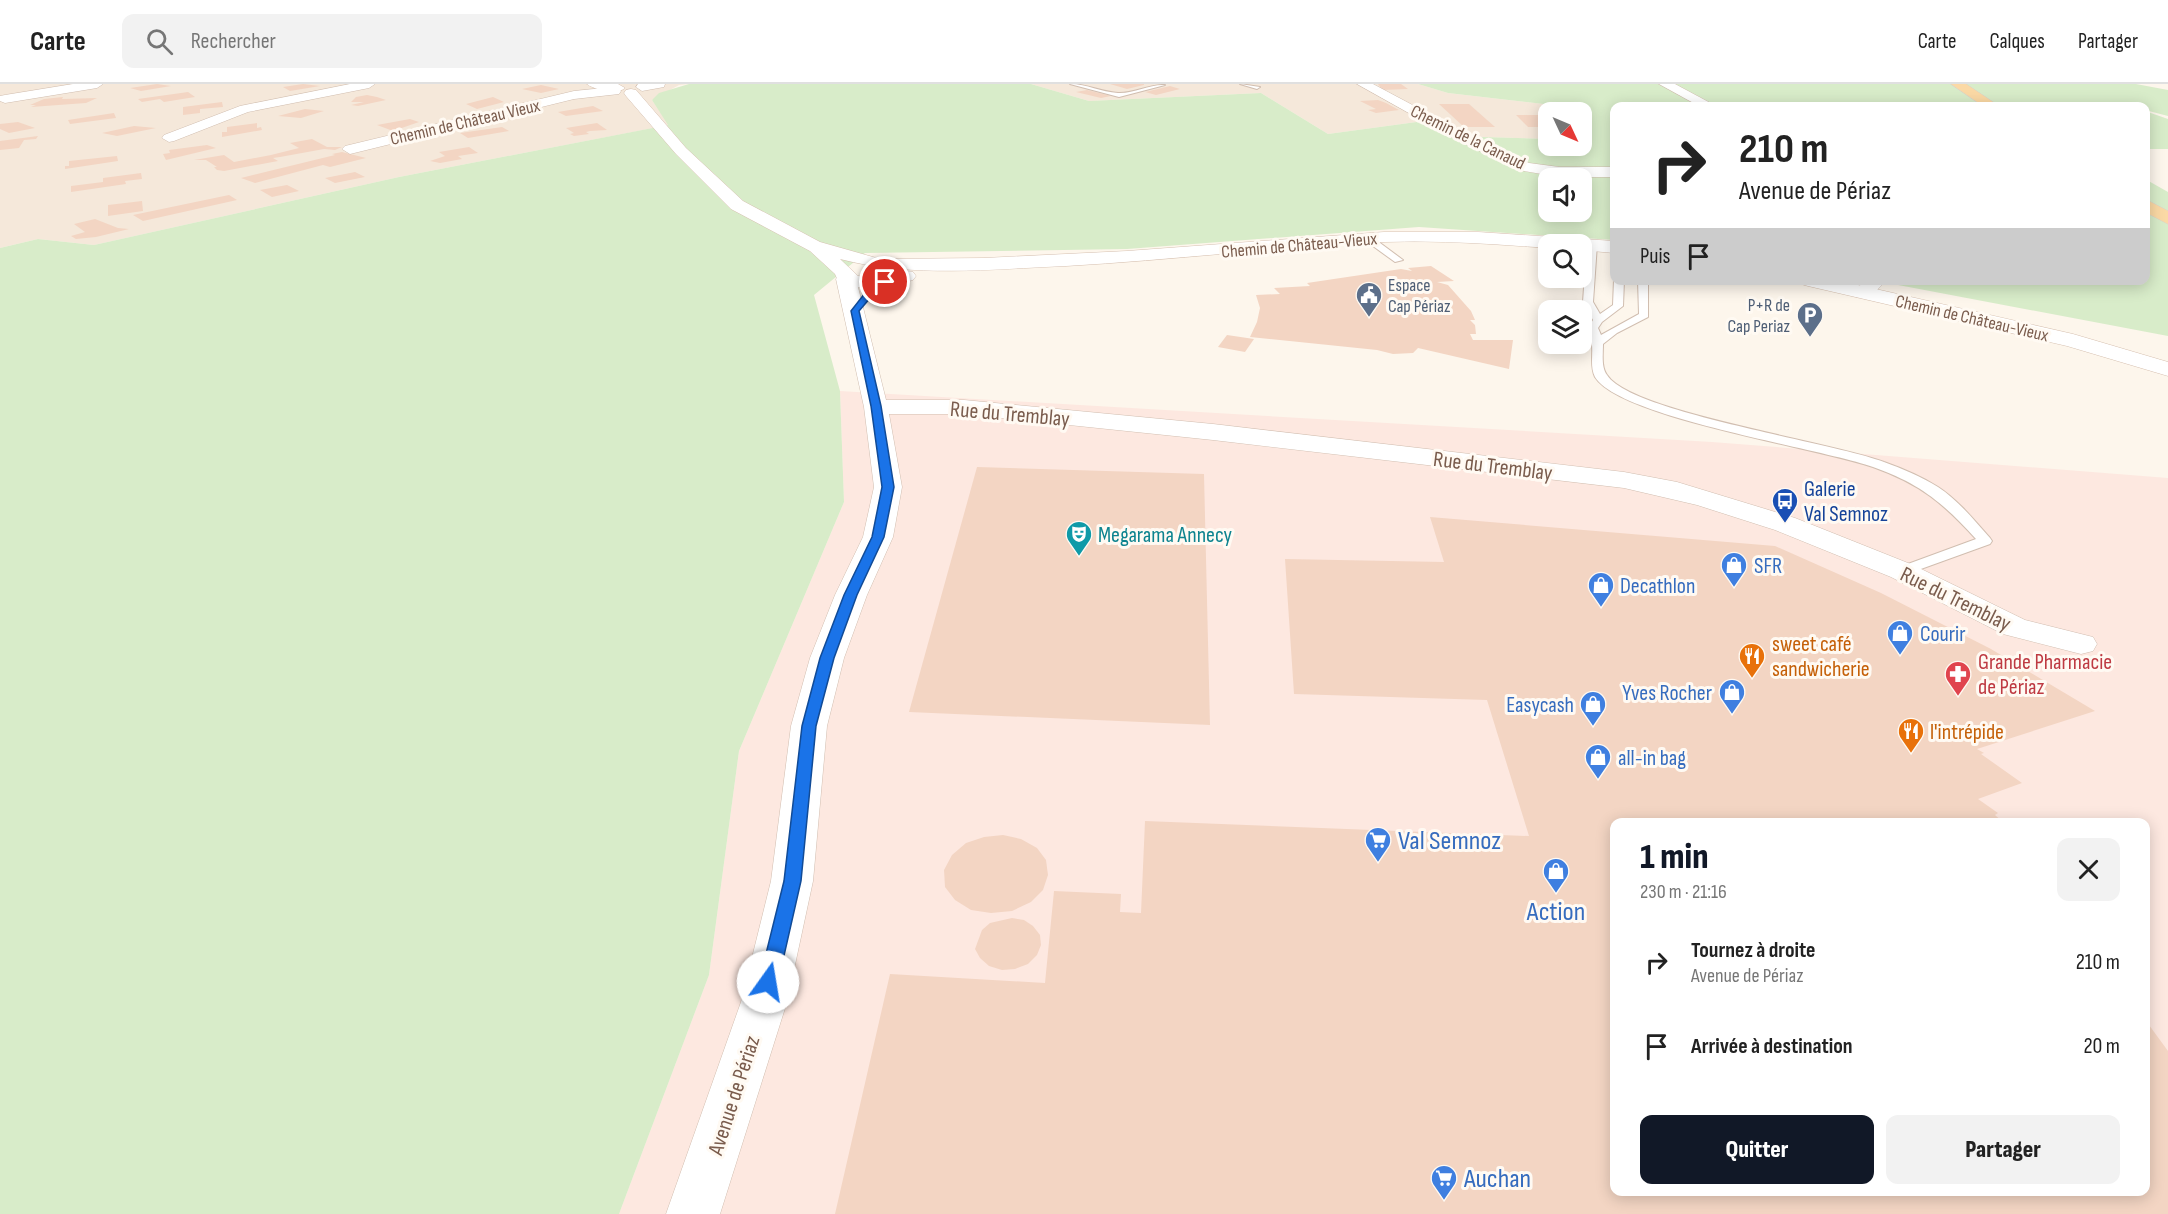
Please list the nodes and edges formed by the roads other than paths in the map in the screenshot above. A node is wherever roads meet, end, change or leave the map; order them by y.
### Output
1 (97, 84) edge
2 (369, 84) edge
3 (595, 84) edge
4 (659, 84) edge
5 (1073, 84) edge
6 (1243, 84) edge
7 (1363, 84) edge
8 (1665, 84) edge
9 (1957, 84) edge
10 (1162, 85) edge
11 (1257, 87) dead end
12 (627, 90) junction
13 (580, 94) junction
14 (2, 101) edge
15 (1701, 102) edge
16 (1986, 102) edge
17 (519, 109) junction
18 (534, 120) dead end
19 (169, 138) dead end
20 (350, 149) dead end
21 (1610, 172) edge
22 (2150, 208) edge
23 (2166, 219) edge
24 (1369, 239) junction
25 (1538, 241) edge
26 (1592, 244) edge
27 (813, 246) junction
28 (1610, 246) edge
29 (1398, 260) dead end
30 (886, 271) junction
31 (845, 276) junction
32 (1619, 285) edge
33 (1643, 285) edge
34 (1852, 285) edge
35 (1870, 287) edge
36 (1589, 288) edge
37 (855, 311) junction
38 (1598, 320) junction
39 (1598, 343) junction
40 (2101, 349) junction
41 (2168, 360) edge
42 (2168, 369) edge
43 (876, 406) junction
44 (1902, 571) junction
45 (2081, 644) dead end
46 (693, 1214) edge

1 - 14 street
2 - 19 street
3 - 12 street
3 - 13 street, Chemin de Château Vieux
4 - 12 street
5 - 10 lane
6 - 11 lane
7 - 21 street, Chemin de la Canaud
8 - 15 street
9 - 16 main road
12 - 13 street, Chemin de Château Vieux
12 - 27 street, Chemin de Château-Vieux
13 - 17 street, Chemin de Château Vieux
17 - 18 street
17 - 20 street, Chemin de Château Vieux
22 - 23 main road
24 - 25 street, Chemin de Château-Vieux
24 - 29 lane
24 - 30 street, Chemin de Château-Vieux
26 - 28 street, Chemin de Château-Vieux
27 - 30 street, Chemin de Château-Vieux
27 - 31 street, Chemin de Château-Vieux
30 - 31 street
30 - 37 street
31 - 37 street, Avenue de Périaz
32 - 38 lane
33 - 39 lane
34 - 35 street, Chemin de Château-Vieux
35 - 40 street, Chemin de Château-Vieux
36 - 38 lane
37 - 43 street, Avenue de Périaz
38 - 39 lane
39 - 44 lane
40 - 41 street, Chemin de Château-Vieux
40 - 42 street, Chemin de Château-Vieux
43 - 44 street, Rue du Tremblay
43 - 46 street, Avenue de Périaz
44 - 45 street, Rue du Tremblay

